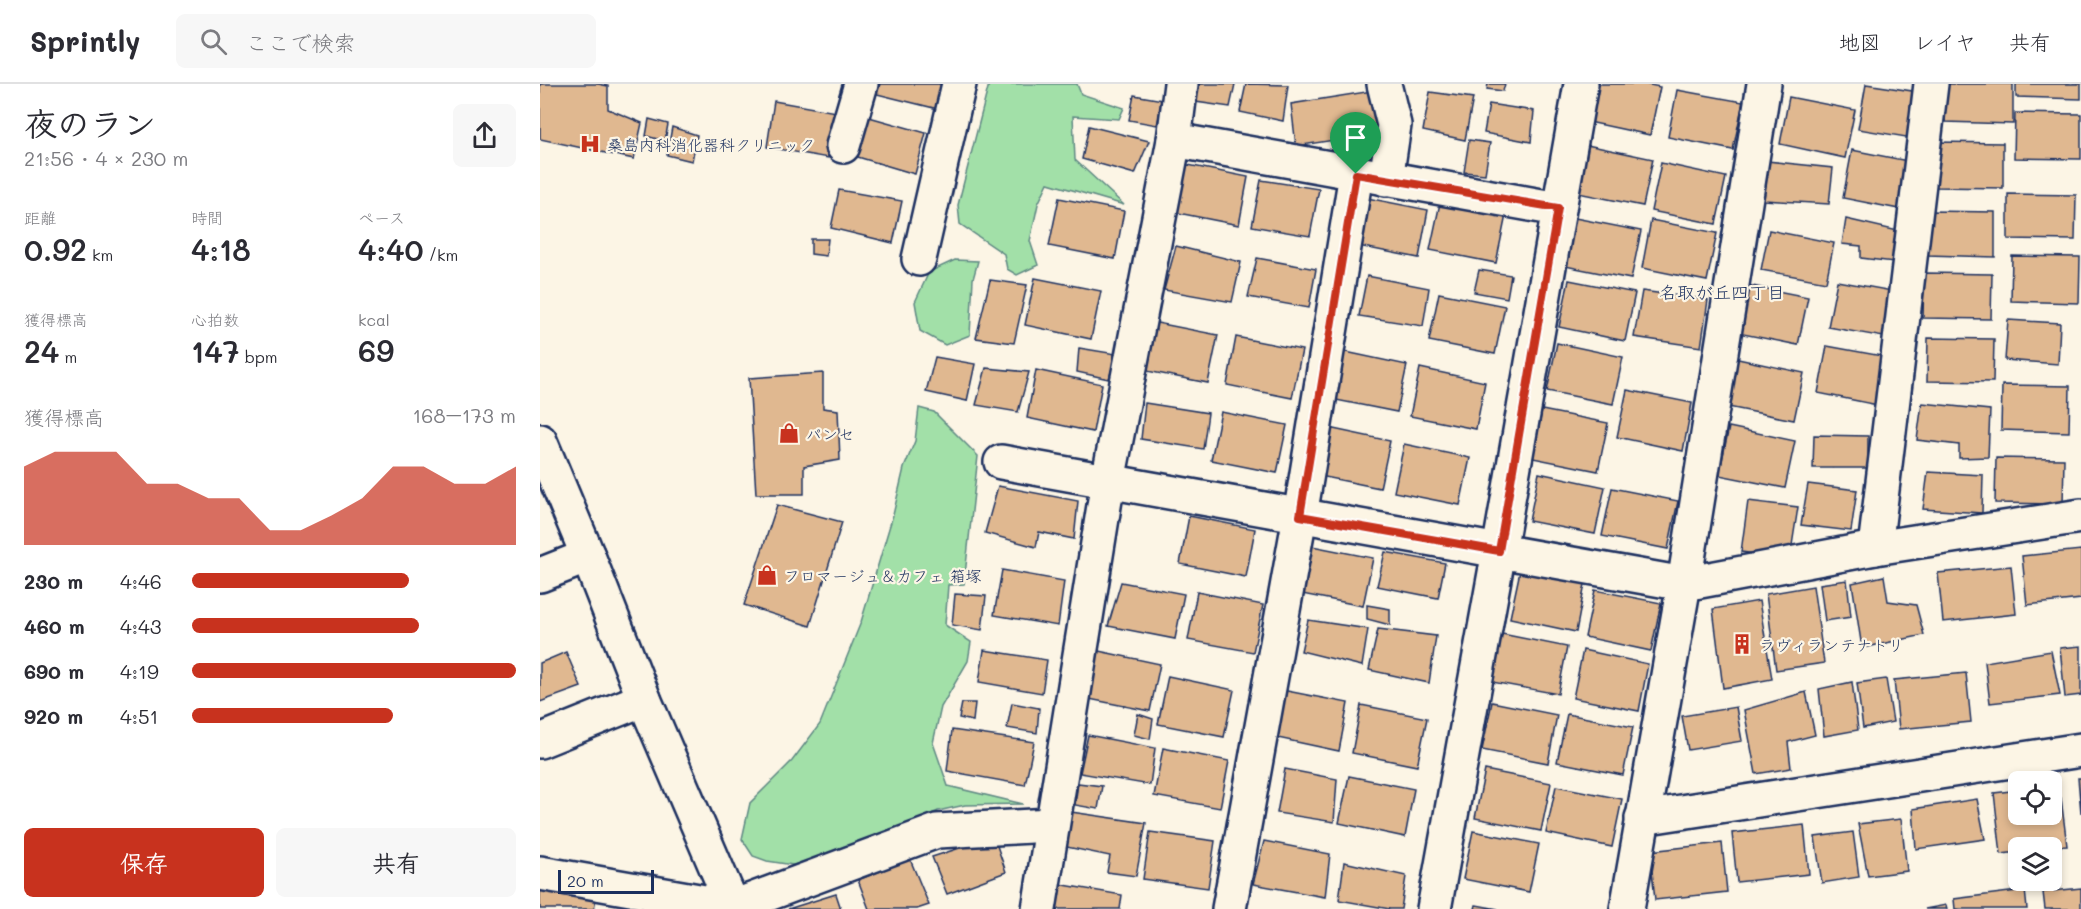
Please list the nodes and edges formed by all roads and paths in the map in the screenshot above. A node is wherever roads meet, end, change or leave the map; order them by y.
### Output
1 (861, 84) edge
2 (959, 84) edge
3 (1181, 84) edge
4 (1384, 84) edge
5 (1581, 84) edge
6 (1931, 84) edge
7 (1764, 85) edge
8 (1174, 140) junction
9 (843, 146) dead end
10 (1371, 176) junction
11 (1558, 208) junction
12 (919, 259) dead end
13 (540, 441) edge
14 (1001, 462) dead end
15 (1108, 481) junction
16 (1300, 516) junction
17 (2081, 516) edge
18 (1875, 548) junction
19 (1499, 551) junction
20 (588, 556) junction
21 (540, 575) edge
22 (1684, 584) junction
23 (644, 699) junction
24 (540, 741) edge
25 (2081, 750) edge
26 (1642, 818) junction
27 (1051, 825) junction
28 (540, 873) edge
29 (733, 908) edge
30 (1038, 909) edge
31 (1229, 909) edge
32 (1434, 909) edge
33 (1627, 909) edge

1 - 9 street
2 - 12 street
3 - 8 street
4 - 10 street
5 - 11 street
6 - 18 street
7 - 22 street
8 - 10 street
8 - 15 street
10 - 11 street
10 - 16 street
11 - 19 street
13 - 20 street
14 - 15 street
15 - 16 street
15 - 27 street
16 - 19 street
16 - 31 street
17 - 18 street
18 - 22 street
19 - 22 street
19 - 32 street
20 - 21 street
20 - 23 street
22 - 26 street
23 - 24 street
23 - 29 street
25 - 26 street
26 - 33 street
27 - 29 street
27 - 30 street
28 - 29 street

